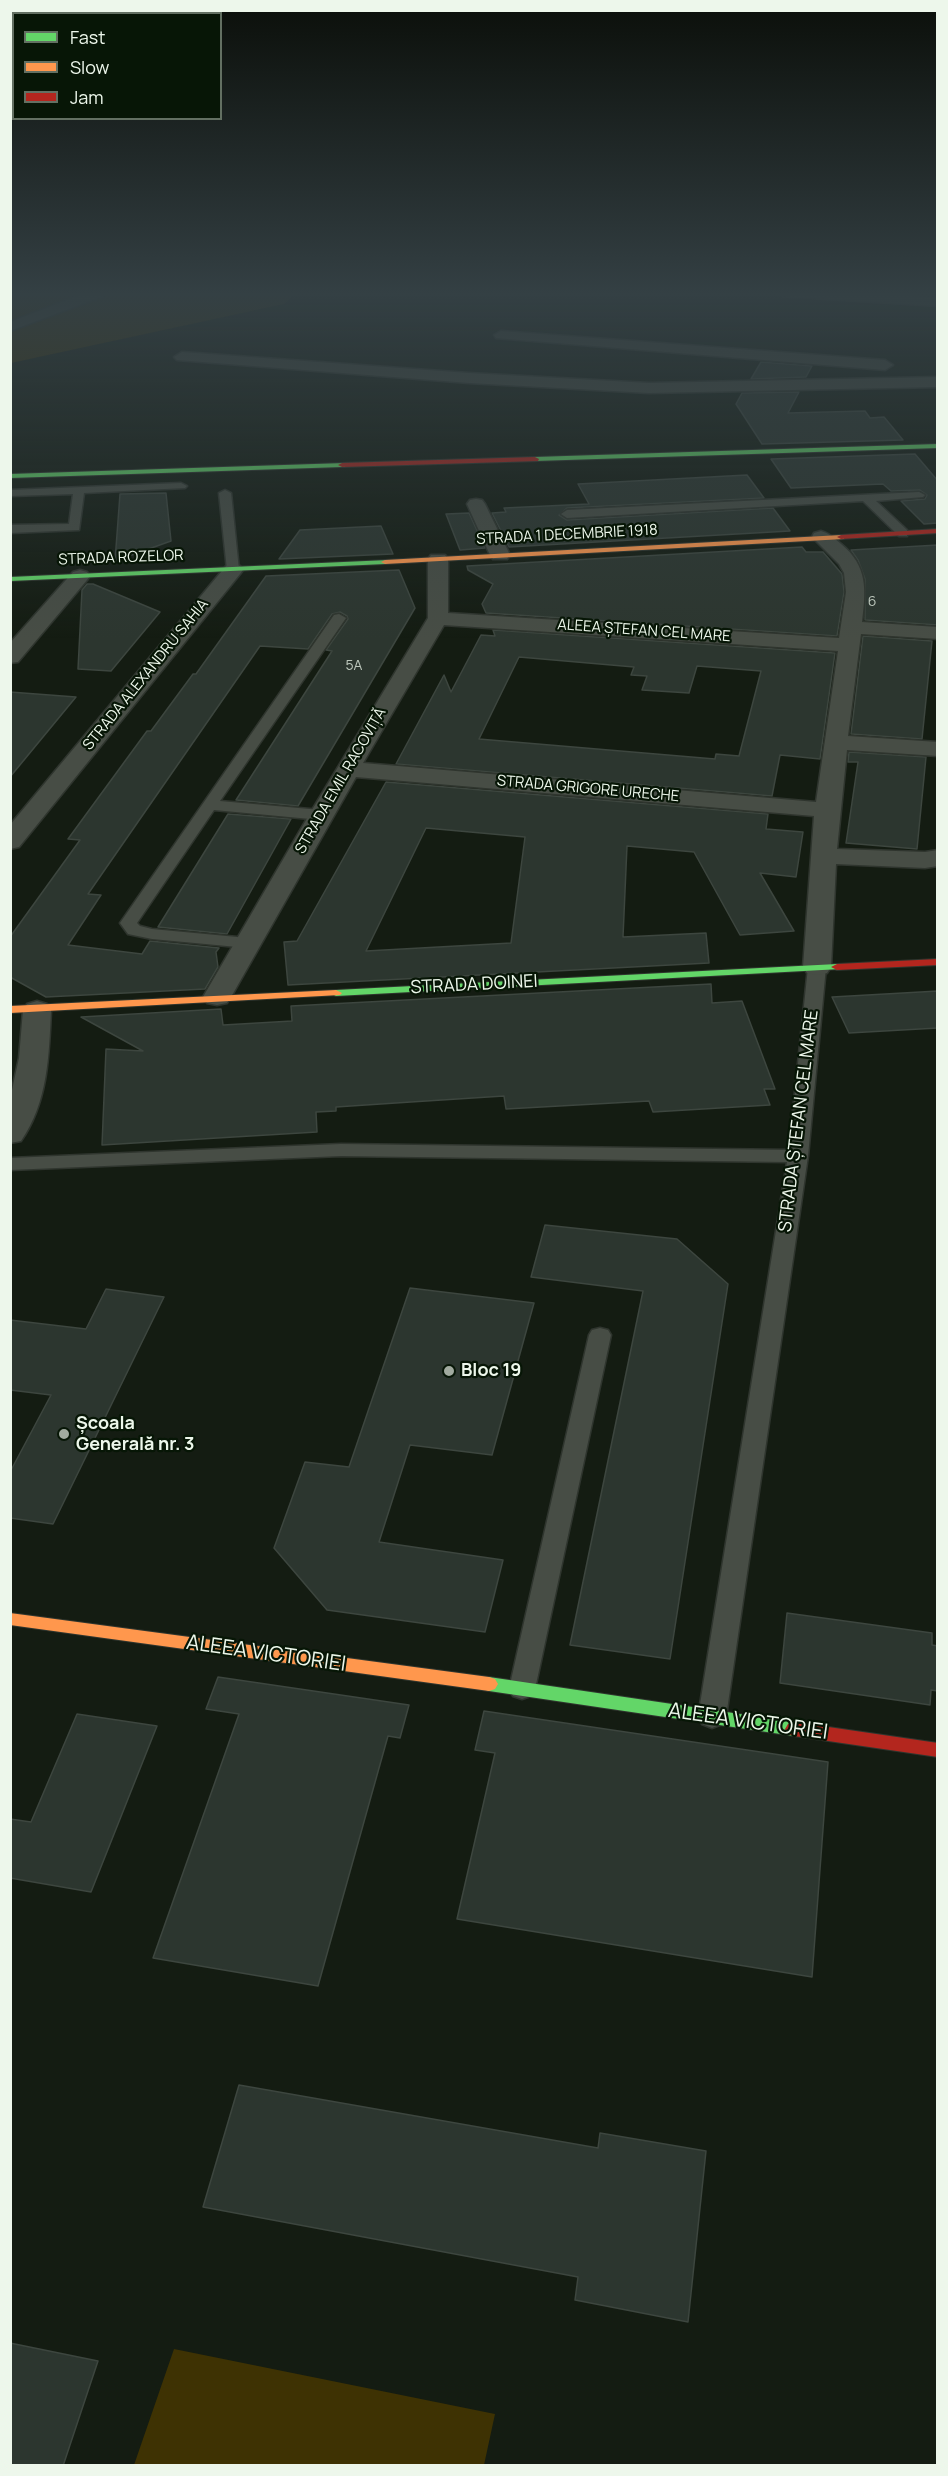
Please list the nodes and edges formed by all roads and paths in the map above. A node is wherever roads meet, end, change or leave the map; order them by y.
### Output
1 (938, 446) edge
2 (10, 476) edge
3 (181, 486) dead end
4 (79, 490) junction
5 (10, 493) edge
6 (225, 493) dead end
7 (919, 495) dead end
8 (867, 498) junction
9 (476, 504) dead end
10 (567, 514) dead end
11 (10, 529) edge
12 (938, 531) edge
13 (903, 533) junction
14 (821, 537) junction
15 (500, 555) junction
16 (438, 559) junction
17 (234, 570) junction
18 (80, 576) junction
19 (10, 579) edge
20 (339, 618) dead end
21 (438, 618) junction
22 (938, 633) edge
23 (850, 636) junction
24 (10, 657) edge
25 (836, 742) junction
26 (938, 749) edge
27 (348, 769) junction
28 (209, 805) junction
29 (827, 810) junction
30 (321, 815) junction
31 (10, 842) edge
32 (823, 856) junction
33 (938, 858) edge
34 (248, 943) junction
35 (938, 962) edge
36 (818, 967) junction
37 (217, 998) junction
38 (24, 1010) edge
39 (10, 1134) edge
40 (798, 1156) junction
41 (10, 1164) edge
42 (600, 1335) dead end
43 (10, 1619) edge
44 (522, 1689) junction
45 (712, 1717) junction
46 (938, 1750) edge

1 - 2 street
3 - 4 lane
4 - 5 lane
4 - 11 lane
6 - 17 lane
7 - 8 lane, STRADA 1 DECEMBRIE 1918
8 - 10 lane, STRADA 1 DECEMBRIE 1918
8 - 13 lane
9 - 15 street
12 - 13 street, STRADA 1 DECEMBRIE 1918
13 - 14 street, STRADA 1 DECEMBRIE 1918
14 - 15 street, STRADA 1 DECEMBRIE 1918
14 - 23 street, STRADA ȘTEFAN CEL MARE
15 - 16 street, STRADA 1 DECEMBRIE 1918
16 - 17 street, STRADA 1 DECEMBRIE 1918
16 - 21 street
17 - 18 street, STRADA ROZELOR
17 - 31 street, STRADA ALEXANDRU SAHIA
18 - 19 street, STRADA ROZELOR
18 - 24 street
20 - 28 lane
21 - 23 street, ALEEA ȘTEFAN CEL MARE
21 - 27 street, STRADA EMIL RACOVIȚĂ
22 - 23 street, ALEEA ȘTEFAN CEL MARE
23 - 25 street, STRADA ȘTEFAN CEL MARE
25 - 26 street
25 - 29 street, STRADA ȘTEFAN CEL MARE
27 - 29 street, STRADA GRIGORE URECHE
27 - 30 street, STRADA EMIL RACOVIȚĂ
28 - 30 lane
28 - 34 lane
29 - 32 street, STRADA ȘTEFAN CEL MARE
30 - 34 street, STRADA EMIL RACOVIȚĂ
32 - 33 street
32 - 36 street, STRADA ȘTEFAN CEL MARE
34 - 37 street, STRADA EMIL RACOVIȚĂ
35 - 36 street, STRADA DOINEI
36 - 37 street, STRADA DOINEI
36 - 40 lane, STRADA ȘTEFAN CEL MARE
37 - 38 street, STRADA DOINEI
38 - 39 street
40 - 41 lane
40 - 45 lane, STRADA ȘTEFAN CEL MARE
42 - 44 lane
43 - 44 street, ALEEA VICTORIEI
44 - 45 street, ALEEA VICTORIEI
45 - 46 street, ALEEA VICTORIEI

